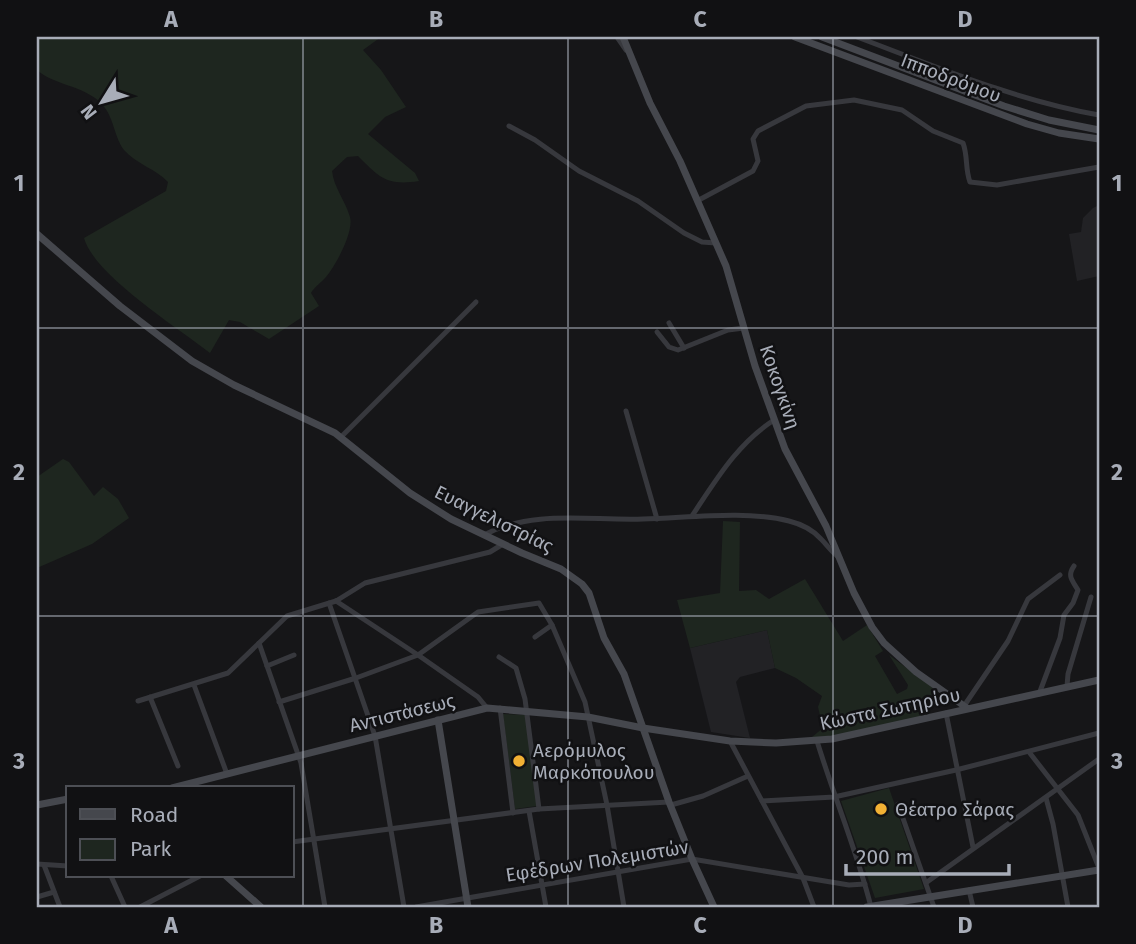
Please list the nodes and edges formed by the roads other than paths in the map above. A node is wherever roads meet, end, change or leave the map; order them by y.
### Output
1 (617, 37) edge
2 (623, 37) edge
3 (795, 37) edge
4 (822, 37) edge
5 (858, 37) edge
6 (632, 59) junction
7 (1099, 115) edge
8 (509, 127) dead end
9 (1099, 130) edge
10 (1099, 139) edge
11 (1099, 167) edge
12 (697, 201) junction
13 (37, 234) edge
14 (716, 243) junction
15 (476, 302) dead end
16 (669, 323) dead end
17 (744, 328) junction
18 (657, 332) dead end
19 (684, 348) junction
20 (626, 411) dead end
21 (774, 419) junction
22 (340, 438) junction
23 (692, 516) junction
24 (657, 519) junction
25 (484, 535) junction
26 (503, 544) junction
27 (840, 558) junction
28 (1074, 566) dead end
29 (1060, 575) dead end
30 (1091, 597) dead end
31 (332, 602) junction
32 (552, 625) junction
33 (535, 637) dead end
34 (259, 643) junction
35 (294, 655) dead end
36 (418, 655) junction
37 (499, 657) dead end
38 (267, 666) junction
39 (356, 678) junction
40 (1099, 680) edge
41 (194, 685) junction
42 (1067, 686) junction
43 (1039, 694) junction
44 (150, 697) junction
45 (138, 701) dead end
46 (279, 702) junction
47 (965, 707) junction
48 (487, 708) junction
49 (500, 708) junction
50 (527, 710) junction
51 (946, 713) junction
52 (588, 717) junction
53 (438, 720) junction
54 (643, 728) junction
55 (1099, 733) edge
56 (375, 736) junction
57 (730, 740) junction
58 (817, 741) junction
59 (1030, 752) junction
60 (298, 755) junction
61 (1099, 759) edge
62 (178, 766) dead end
63 (956, 770) junction
64 (227, 774) junction
65 (748, 776) junction
66 (180, 786) edge
67 (1057, 789) junction
68 (834, 797) junction
69 (37, 798) edge
70 (1046, 798) junction
71 (66, 799) edge
72 (762, 801) junction
73 (670, 803) junction
74 (41, 804) edge
75 (898, 804) dead end
76 (607, 805) junction
77 (539, 809) junction
78 (529, 811) junction
79 (513, 813) junction
80 (454, 821) junction
81 (391, 829) junction
82 (313, 839) junction
83 (294, 842) edge
84 (973, 847) junction
85 (692, 859) junction
86 (40, 865) edge
87 (66, 866) edge
88 (1099, 869) edge
89 (618, 871) junction
90 (1063, 876) junction
91 (112, 878) edge
92 (198, 878) edge
93 (228, 878) edge
94 (803, 878) junction
95 (927, 882) junction
96 (542, 884) junction
97 (865, 884) junction
98 (969, 890) junction
99 (54, 892) junction
100 (931, 896) junction
101 (37, 897) edge
102 (467, 903) edge
103 (60, 907) edge
104 (125, 907) edge
105 (140, 907) edge
106 (261, 907) edge
107 (325, 907) edge
108 (404, 907) edge
109 (416, 907) edge
110 (546, 907) edge
111 (624, 907) edge
112 (714, 907) edge
113 (814, 907) edge
114 (869, 907) edge
115 (934, 907) edge
116 (973, 907) edge
117 (1068, 907) edge

1 - 6 street
2 - 6 street, Κοκογκίνη
3 - 10 street, Ιπποδρόμου
4 - 9 street, Ιπποδρόμου
5 - 7 street
6 - 12 street, Κοκογκίνη
8 - 14 street
11 - 12 street
12 - 14 street, Κοκογκίνη
13 - 22 street, Ευαγγελιστρίας
14 - 17 street, Κοκογκίνη
15 - 22 street
16 - 19 street
17 - 19 street
17 - 21 street, Κοκογκίνη
18 - 19 street
20 - 24 street
21 - 23 street
21 - 27 street, Κοκογκίνη
22 - 25 street, Ευαγγελιστρίας
23 - 24 street
23 - 27 street
24 - 25 street
25 - 26 street, Ευαγγελιστρίας
26 - 31 street
26 - 54 street, Ευαγγελιστρίας
27 - 47 street, Κοκογκίνη
28 - 43 street
29 - 47 street
30 - 42 street
31 - 34 street
31 - 36 street
31 - 39 street
32 - 33 street
32 - 36 street
32 - 52 street
34 - 38 street
34 - 41 street
35 - 38 street
36 - 39 street
36 - 48 street
37 - 50 street
38 - 46 street
39 - 46 street
39 - 56 street
40 - 42 street, Κώστα Σωτηρίου
41 - 44 street
41 - 64 street
42 - 43 street, Κώστα Σωτηρίου
43 - 47 street, Κώστα Σωτηρίου
44 - 45 street
44 - 62 street
46 - 60 street
47 - 51 street, Κώστα Σωτηρίου
48 - 49 street, Αντιστάσεως
48 - 53 street, Αντιστάσεως
49 - 50 street, Αντιστάσεως
49 - 79 street
50 - 52 street, Αντιστάσεως
50 - 77 street
51 - 58 street, Κώστα Σωτηρίου
51 - 63 street
52 - 54 street, Αντιστάσεως
52 - 76 street
53 - 56 street, Αντιστάσεως
53 - 80 street
54 - 57 street, Κώστα Σωτηρίου
54 - 73 street, Ευαγγελιστρίας
55 - 59 street
56 - 60 street, Αντιστάσεως
56 - 81 street
57 - 58 street, Κώστα Σωτηρίου
57 - 65 street
58 - 68 street
59 - 63 street
59 - 67 street
60 - 64 street, Αντιστάσεως
60 - 82 street
61 - 67 street
63 - 68 street
63 - 84 street
64 - 66 street, Αντιστάσεως
65 - 72 street
65 - 73 street
67 - 70 street
67 - 88 street
68 - 72 street
68 - 97 street
69 - 74 street
70 - 84 street
70 - 90 street
71 - 74 street
72 - 94 street
73 - 76 street
73 - 85 street, Ευαγγελιστρίας
75 - 95 street
76 - 77 street
76 - 89 street
77 - 78 street
78 - 79 street
78 - 96 street
79 - 80 street
80 - 81 street
80 - 102 street
81 - 82 street
81 - 108 street
82 - 83 street
82 - 107 street
84 - 95 street
85 - 89 street, Εφέδρων Πολεμιστών
85 - 94 street, Εφέδρων Πολεμιστών
85 - 112 street, Ευαγγελιστρίας
86 - 87 street
86 - 99 street
88 - 90 street
89 - 96 street, Εφέδρων Πολεμιστών
89 - 111 street
90 - 98 street
90 - 117 street
91 - 104 street
92 - 105 street
93 - 106 street
94 - 97 street, Εφέδρων Πολεμιστών
94 - 113 street
95 - 100 street
96 - 102 street, Εφέδρων Πολεμιστών
96 - 110 street
97 - 114 street
98 - 100 street
98 - 116 street
99 - 101 street
99 - 103 street
100 - 114 street
100 - 115 street
102 - 109 street, Εφέδρων Πολεμιστών

